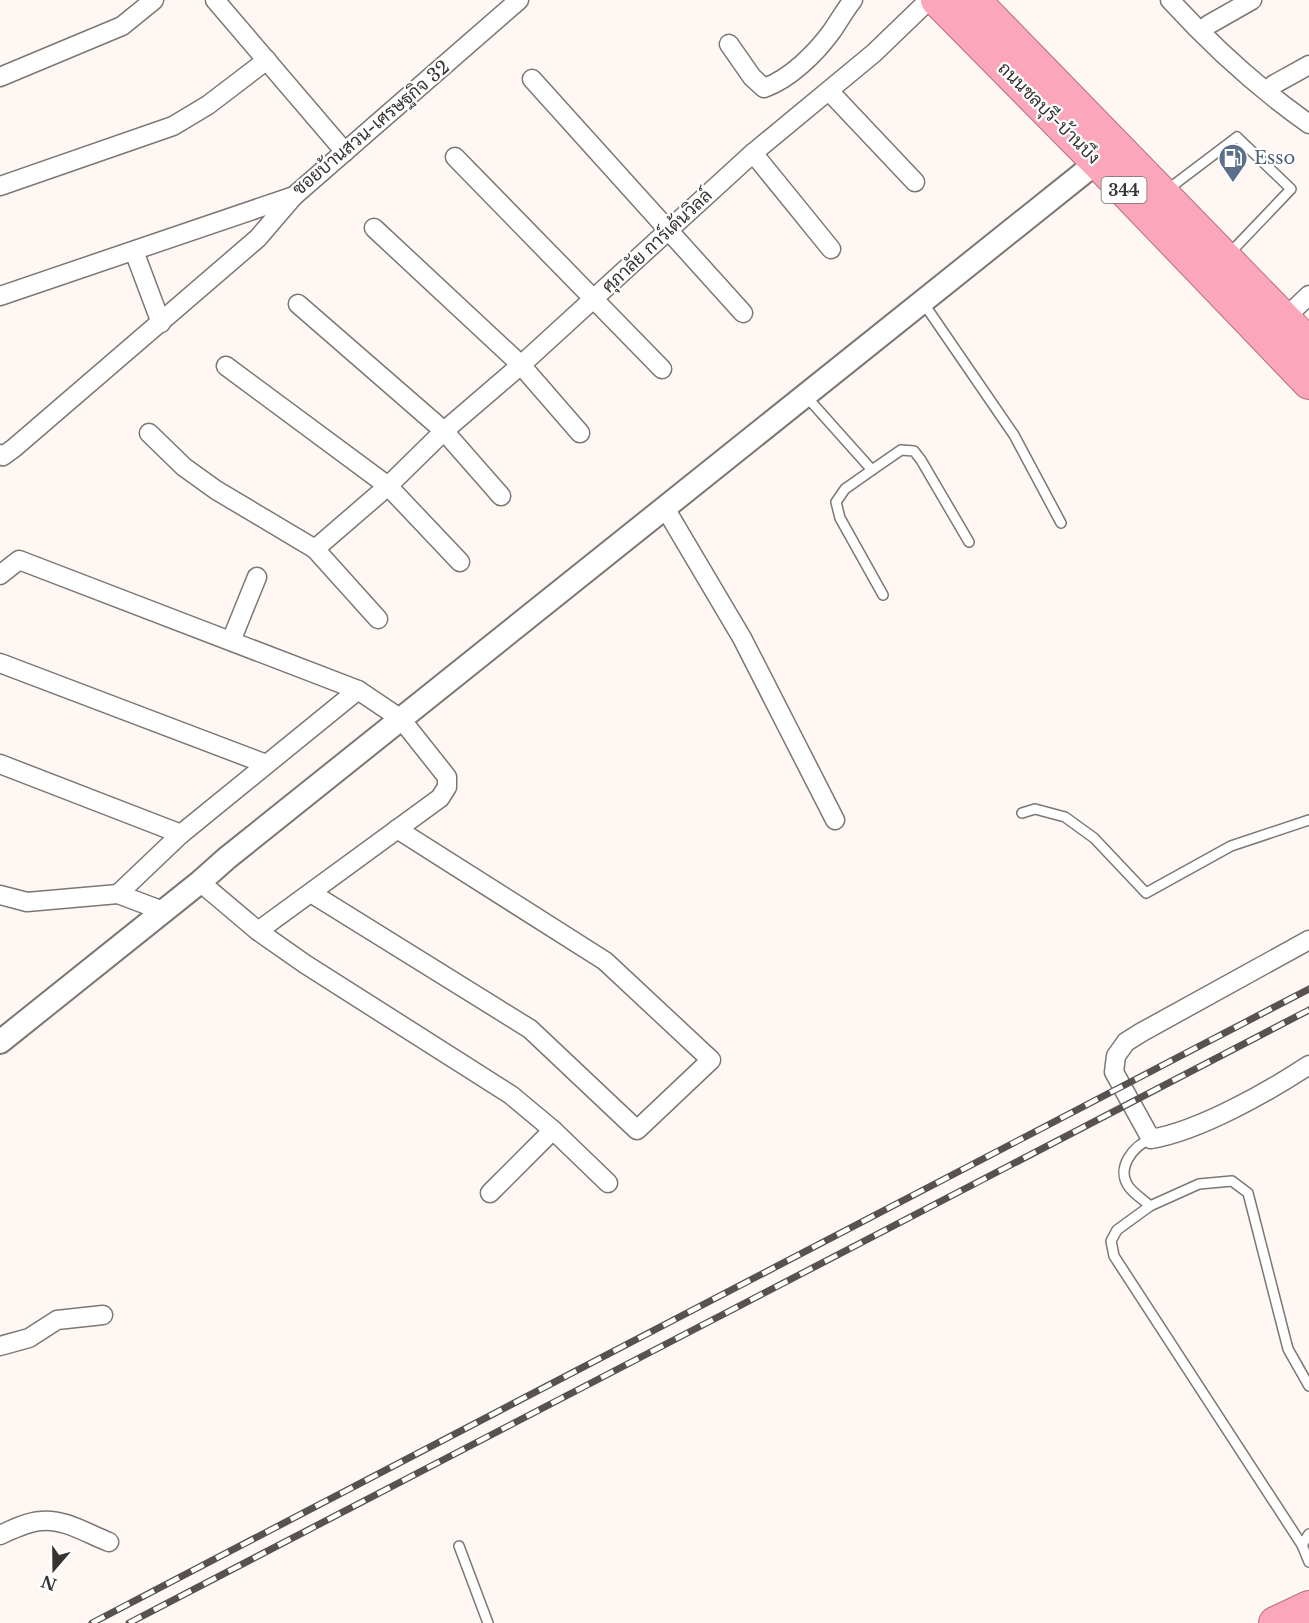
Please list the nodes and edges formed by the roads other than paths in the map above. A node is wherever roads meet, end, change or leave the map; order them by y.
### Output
1 (154, 0) edge
2 (215, 0) edge
3 (519, 0) edge
4 (853, 0) edge
5 (929, 0) edge
6 (937, 0) edge
7 (974, 0) edge
8 (1170, 0) edge
9 (1252, 0) edge
10 (1208, 25) dead end
11 (729, 44) dead end
12 (267, 60) junction
13 (1309, 65) edge
14 (0, 77) edge
15 (532, 79) dead end
16 (1273, 85) dead end
17 (829, 91) junction
18 (1309, 124) edge
19 (345, 152) junction
20 (753, 153) junction
21 (455, 157) dead end
22 (1097, 162) junction
23 (915, 182) dead end
24 (0, 186) edge
25 (1162, 194) junction
26 (294, 196) junction
27 (374, 228) dead end
28 (669, 229) junction
29 (831, 249) dead end
30 (134, 251) junction
31 (1225, 258) junction
32 (1309, 295) edge
33 (0, 296) edge
34 (593, 300) junction
35 (922, 302) junction
36 (298, 304) dead end
37 (743, 313) dead end
38 (1284, 319) junction
39 (161, 323) junction
40 (1309, 344) edge
41 (226, 366) dead end
42 (520, 366) junction
43 (662, 369) dead end
44 (1309, 382) edge
45 (805, 395) junction
46 (444, 431) junction
47 (149, 433) dead end
48 (580, 434) dead end
49 (0, 454) edge
50 (872, 470) junction
51 (388, 486) junction
52 (501, 496) dead end
53 (665, 508) junction
54 (1061, 523) dead end
55 (969, 542) dead end
56 (315, 549) junction
57 (460, 562) dead end
58 (0, 574) edge
59 (258, 577) dead end
60 (883, 595) dead end
61 (378, 619) dead end
62 (231, 641) junction
63 (0, 663) edge
64 (358, 690) junction
65 (401, 719) junction
66 (0, 764) edge
67 (266, 764) junction
68 (1022, 813) dead end
69 (835, 820) dead end
70 (1309, 820) edge
71 (397, 829) junction
72 (181, 834) junction
73 (200, 882) junction
74 (311, 893) junction
75 (118, 894) junction
76 (0, 895) edge
77 (164, 911) junction
78 (258, 931) junction
79 (1309, 940) edge
80 (0, 1042) edge
81 (1309, 1065) edge
82 (553, 1130) junction
83 (1151, 1139) junction
84 (608, 1183) dead end
85 (490, 1193) dead end
86 (1150, 1206) junction
87 (103, 1315) dead end
88 (0, 1346) edge
89 (1309, 1386) edge
90 (1309, 1534) edge
91 (0, 1535) edge
92 (109, 1542) dead end
93 (1302, 1545) junction
94 (459, 1546) dead end
95 (1309, 1562) edge
96 (1309, 1607) edge
97 (488, 1623) edge
98 (1275, 1623) edge

1 - 14 street
2 - 12 street
3 - 19 street, ซอยบ้านสวน-เศรษฐกิจ 32
4 - 11 street
5 - 17 street, ศุภาลัย การ์เด้นวิลล์
6 - 22 highway, ถนนชลบุรี-บ้านบึง / 344
7 - 25 highway, ถนนชลบุรี-บ้านบึง / 344
8 - 18 street
9 - 10 street
12 - 19 street
12 - 24 street
13 - 16 street
15 - 28 street
17 - 20 street, ศุภาลัย การ์เด้นวิลล์
17 - 23 street
19 - 26 street, ซอยบ้านสวน-เศรษฐกิจ 32
20 - 28 street, ศุภาลัย การ์เด้นวิลล์
20 - 29 street
21 - 34 street
22 - 35 street
22 - 44 highway, ถนนชลบุรี-บ้านบึง / 344
25 - 31 highway, ถนนชลบุรี-บ้านบึง / 344
25 - 31 lane
26 - 30 street, ซอยบ้านสวน-เศรษฐกิจ 32
26 - 39 street
27 - 42 street
28 - 34 street, ศุภาลัย การ์เด้นวิลล์
28 - 37 street
30 - 33 street, ซอยบ้านสวน-เศรษฐกิจ 32
30 - 39 street
31 - 38 highway, ถนนชลบุรี-บ้านบึง / 344
32 - 38 street
34 - 42 street, ศุภาลัย การ์เด้นวิลล์
34 - 43 street
35 - 45 street
35 - 54 lane
36 - 46 street
38 - 40 highway, ถนนชลบุรี-บ้านบึง / 344
39 - 49 street
41 - 51 street
42 - 46 street, ศุภาลัย การ์เด้นวิลล์
42 - 48 street
45 - 50 lane
45 - 53 street
46 - 51 street, ศุภาลัย การ์เด้นวิลล์
46 - 52 street
47 - 56 street
50 - 55 lane
50 - 60 lane
51 - 56 street, ศุภาลัย การ์เด้นวิลล์
51 - 57 street
53 - 65 street
53 - 69 street
56 - 61 street
58 - 62 street
59 - 62 street
62 - 64 street
63 - 67 street
64 - 65 street
64 - 67 street
65 - 71 street
65 - 73 street
66 - 72 street
67 - 72 street
68 - 70 lane
71 - 74 street
71 - 74 street
72 - 75 street
73 - 77 street
73 - 78 street
74 - 78 street
75 - 76 street
75 - 77 street
77 - 80 street
78 - 82 street
79 - 83 street
81 - 83 street
82 - 84 street
82 - 85 street
83 - 86 lane
86 - 89 lane
86 - 93 lane
87 - 88 street
90 - 93 lane
91 - 92 street
93 - 95 lane
94 - 97 lane
96 - 98 highway

